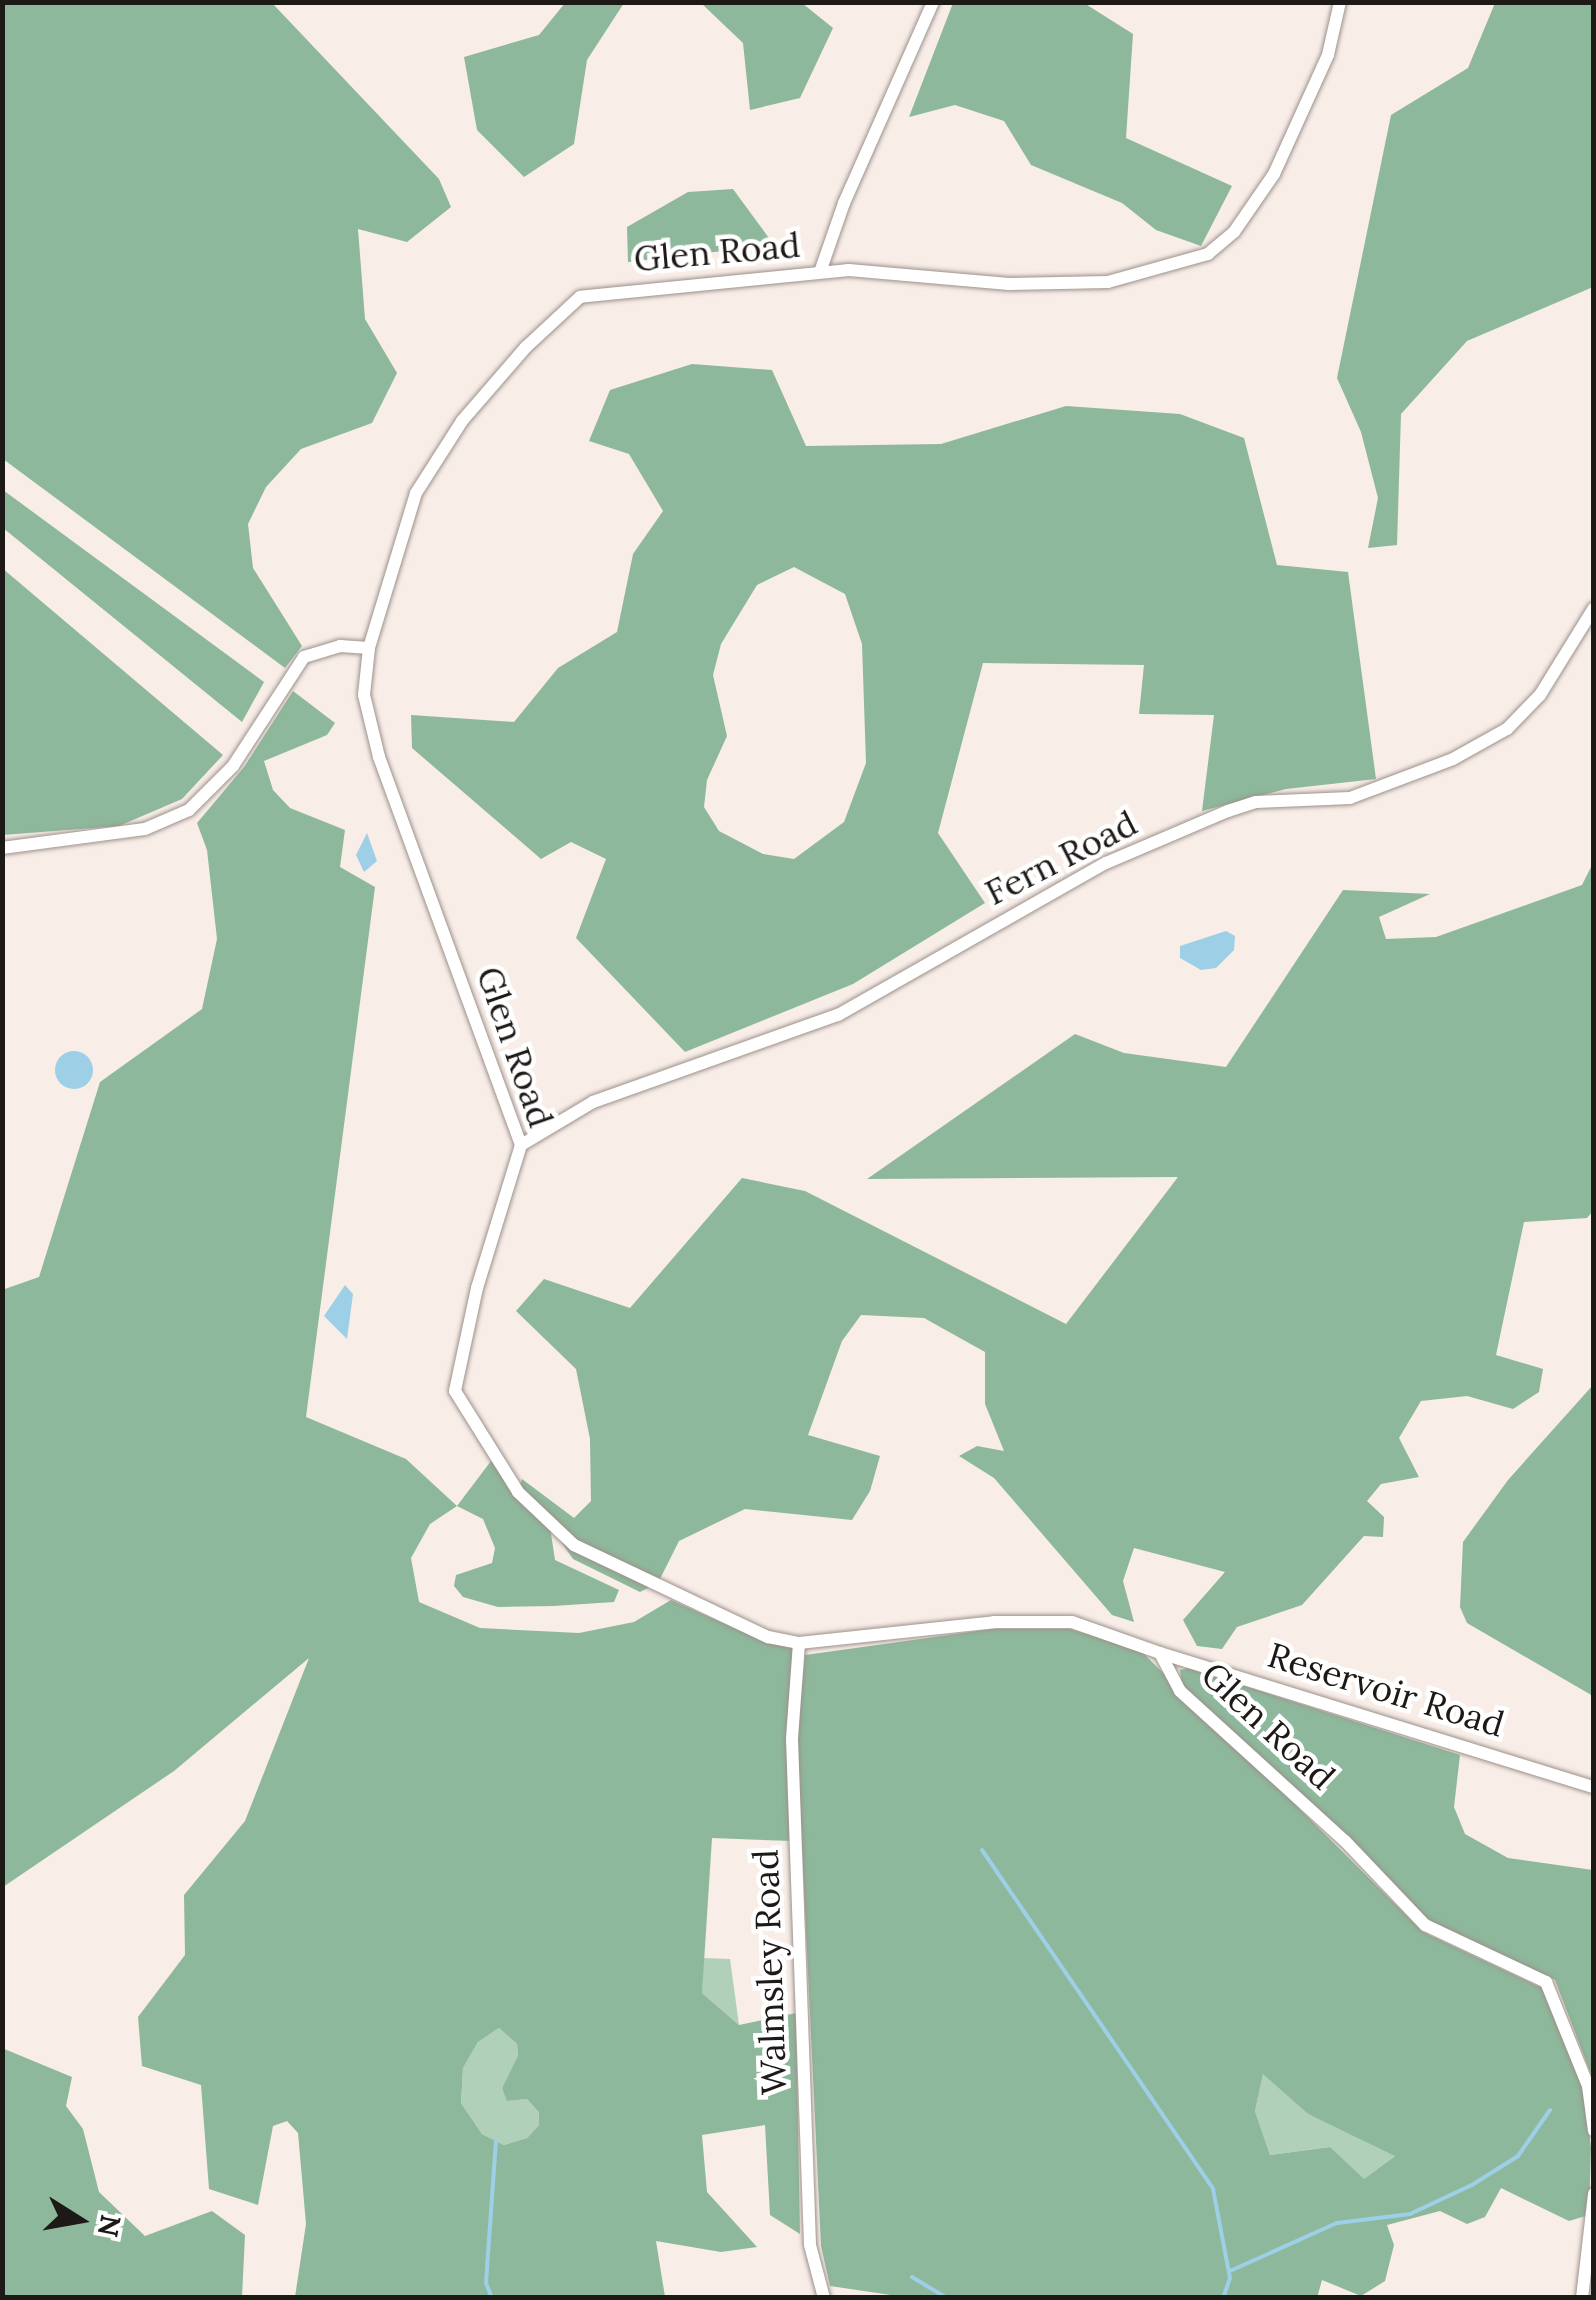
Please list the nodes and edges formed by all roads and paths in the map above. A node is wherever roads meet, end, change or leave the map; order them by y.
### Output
1 (934, 2) edge
2 (1340, 2) edge
3 (820, 272) junction
4 (1594, 608) edge
5 (369, 648) junction
6 (2, 848) edge
7 (520, 1145) junction
8 (799, 1643) junction
9 (1160, 1653) junction
10 (1594, 1787) edge
11 (1594, 2131) edge
12 (1594, 2194) edge
13 (824, 2298) edge
14 (1582, 2298) edge

1 - 3 street
2 - 3 street, Glen Road
3 - 5 street, Glen Road
4 - 7 street, Fern Road
5 - 6 street
5 - 7 street, Glen Road
7 - 8 street, Glen Road
8 - 9 street, Glen Road
8 - 13 street, Walmsley Road
9 - 10 street, Reservoir Road
9 - 11 street, Glen Road
12 - 14 street

